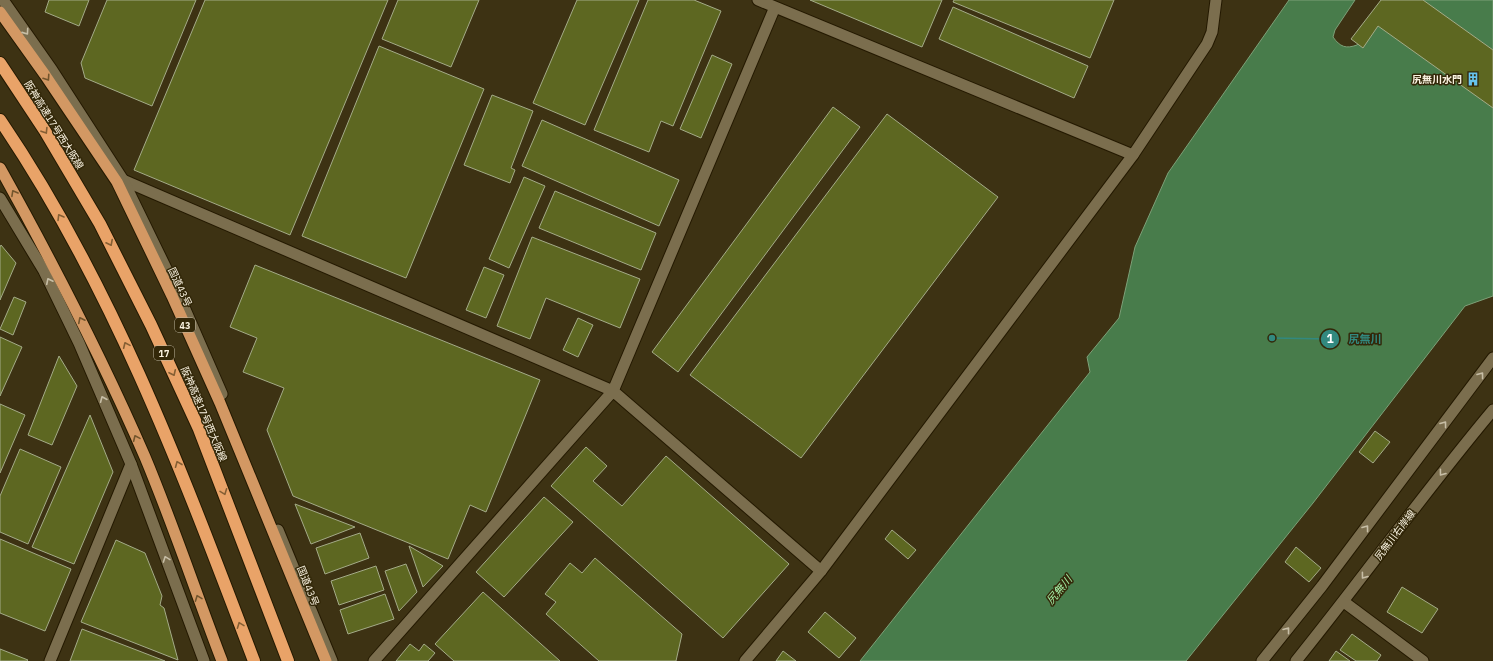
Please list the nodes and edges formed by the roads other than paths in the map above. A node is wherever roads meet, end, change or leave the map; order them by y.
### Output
1 (3, 0) edge
2 (758, 0) edge
3 (1216, 0) edge
4 (775, 7) junction
5 (0, 12) edge
6 (0, 63) edge
7 (0, 120) edge
8 (1133, 155) junction
9 (0, 168) edge
10 (123, 180) junction
11 (0, 198) edge
12 (1493, 358) edge
13 (613, 391) junction
14 (1493, 410) edge
15 (131, 464) junction
16 (821, 571) junction
17 (1344, 602) junction
18 (50, 661) edge
19 (204, 661) edge
20 (222, 661) edge
21 (254, 661) edge
22 (288, 661) edge
23 (326, 661) edge
24 (332, 661) edge
25 (374, 661) edge
26 (745, 661) edge
27 (1262, 661) edge
28 (1296, 661) edge
29 (1423, 661) edge

1 -> 10 street
2 - 4 street
3 - 8 street
4 - 8 street
4 - 13 street
5 -> 23 highway, 国道43号 / 43
6 -> 22 highway, 阪神高速17号西大阪線 / 17
21 -> 7 highway
8 - 16 street
20 -> 9 highway
10 - 13 street
10 - 24 street
15 -> 11 street
27 -> 12 street
13 - 16 street
13 - 25 street
14 -> 17 street, 尻無川右岸線
15 - 18 street
19 -> 15 street
16 - 26 street
17 - 28 street, 尻無川右岸線
17 - 29 street

